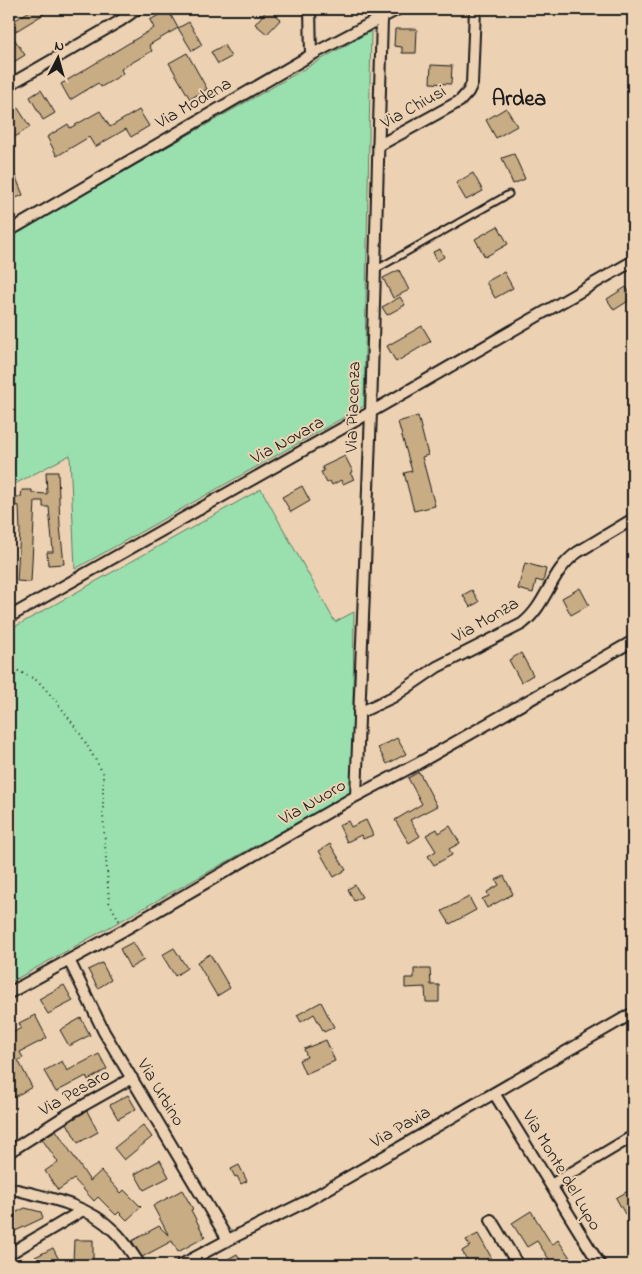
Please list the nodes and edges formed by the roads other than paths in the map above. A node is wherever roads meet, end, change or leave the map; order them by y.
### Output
1 (137, 9) edge
2 (310, 9) edge
3 (398, 9) edge
4 (475, 9) edge
5 (382, 18) junction
6 (312, 55) junction
7 (9, 85) edge
8 (378, 146) junction
9 (509, 194) dead end
10 (9, 231) edge
11 (633, 261) edge
12 (375, 270) junction
13 (371, 412) junction
14 (633, 519) edge
15 (9, 617) edge
16 (633, 641) edge
17 (359, 713) junction
18 (356, 796) junction
19 (69, 960) junction
20 (9, 993) edge
21 (633, 1012) edge
22 (132, 1078) junction
23 (494, 1093) junction
24 (633, 1136) edge
25 (9, 1152) edge
26 (551, 1185) junction
27 (9, 1188) edge
28 (83, 1210) junction
29 (491, 1220) dead end
30 (228, 1240) junction
31 (9, 1254) edge
32 (140, 1265) edge
33 (181, 1265) edge
34 (518, 1265) edge
35 (600, 1265) edge

1 - 7 street
2 - 6 street
3 - 5 street, Via Modena
4 - 8 street, Via Chiusi
5 - 6 street, Via Modena
5 - 8 street, Via Piacenza
6 - 10 street, Via Modena
8 - 12 street, Via Piacenza
9 - 12 lane
11 - 13 street, Via Novara
12 - 13 street, Via Piacenza
13 - 15 street, Via Novara
13 - 17 street, Via Piacenza
14 - 17 street, Via Monza
16 - 18 street, Via Nuoro
17 - 18 street, Via Piacenza
18 - 19 street, Via Nuoro
19 - 20 street, Via Nuoro
19 - 22 street, Via Urbino
21 - 23 street, Via Pavia
22 - 25 street, Via Pesaro
22 - 30 street, Via Urbino
23 - 26 street, Via Monte del Lupo
23 - 30 street, Via Pavia
24 - 26 street
26 - 35 street, Via Monte del Lupo
27 - 28 street
28 - 31 street
28 - 32 street
29 - 34 street
30 - 33 street, Via Pavia

